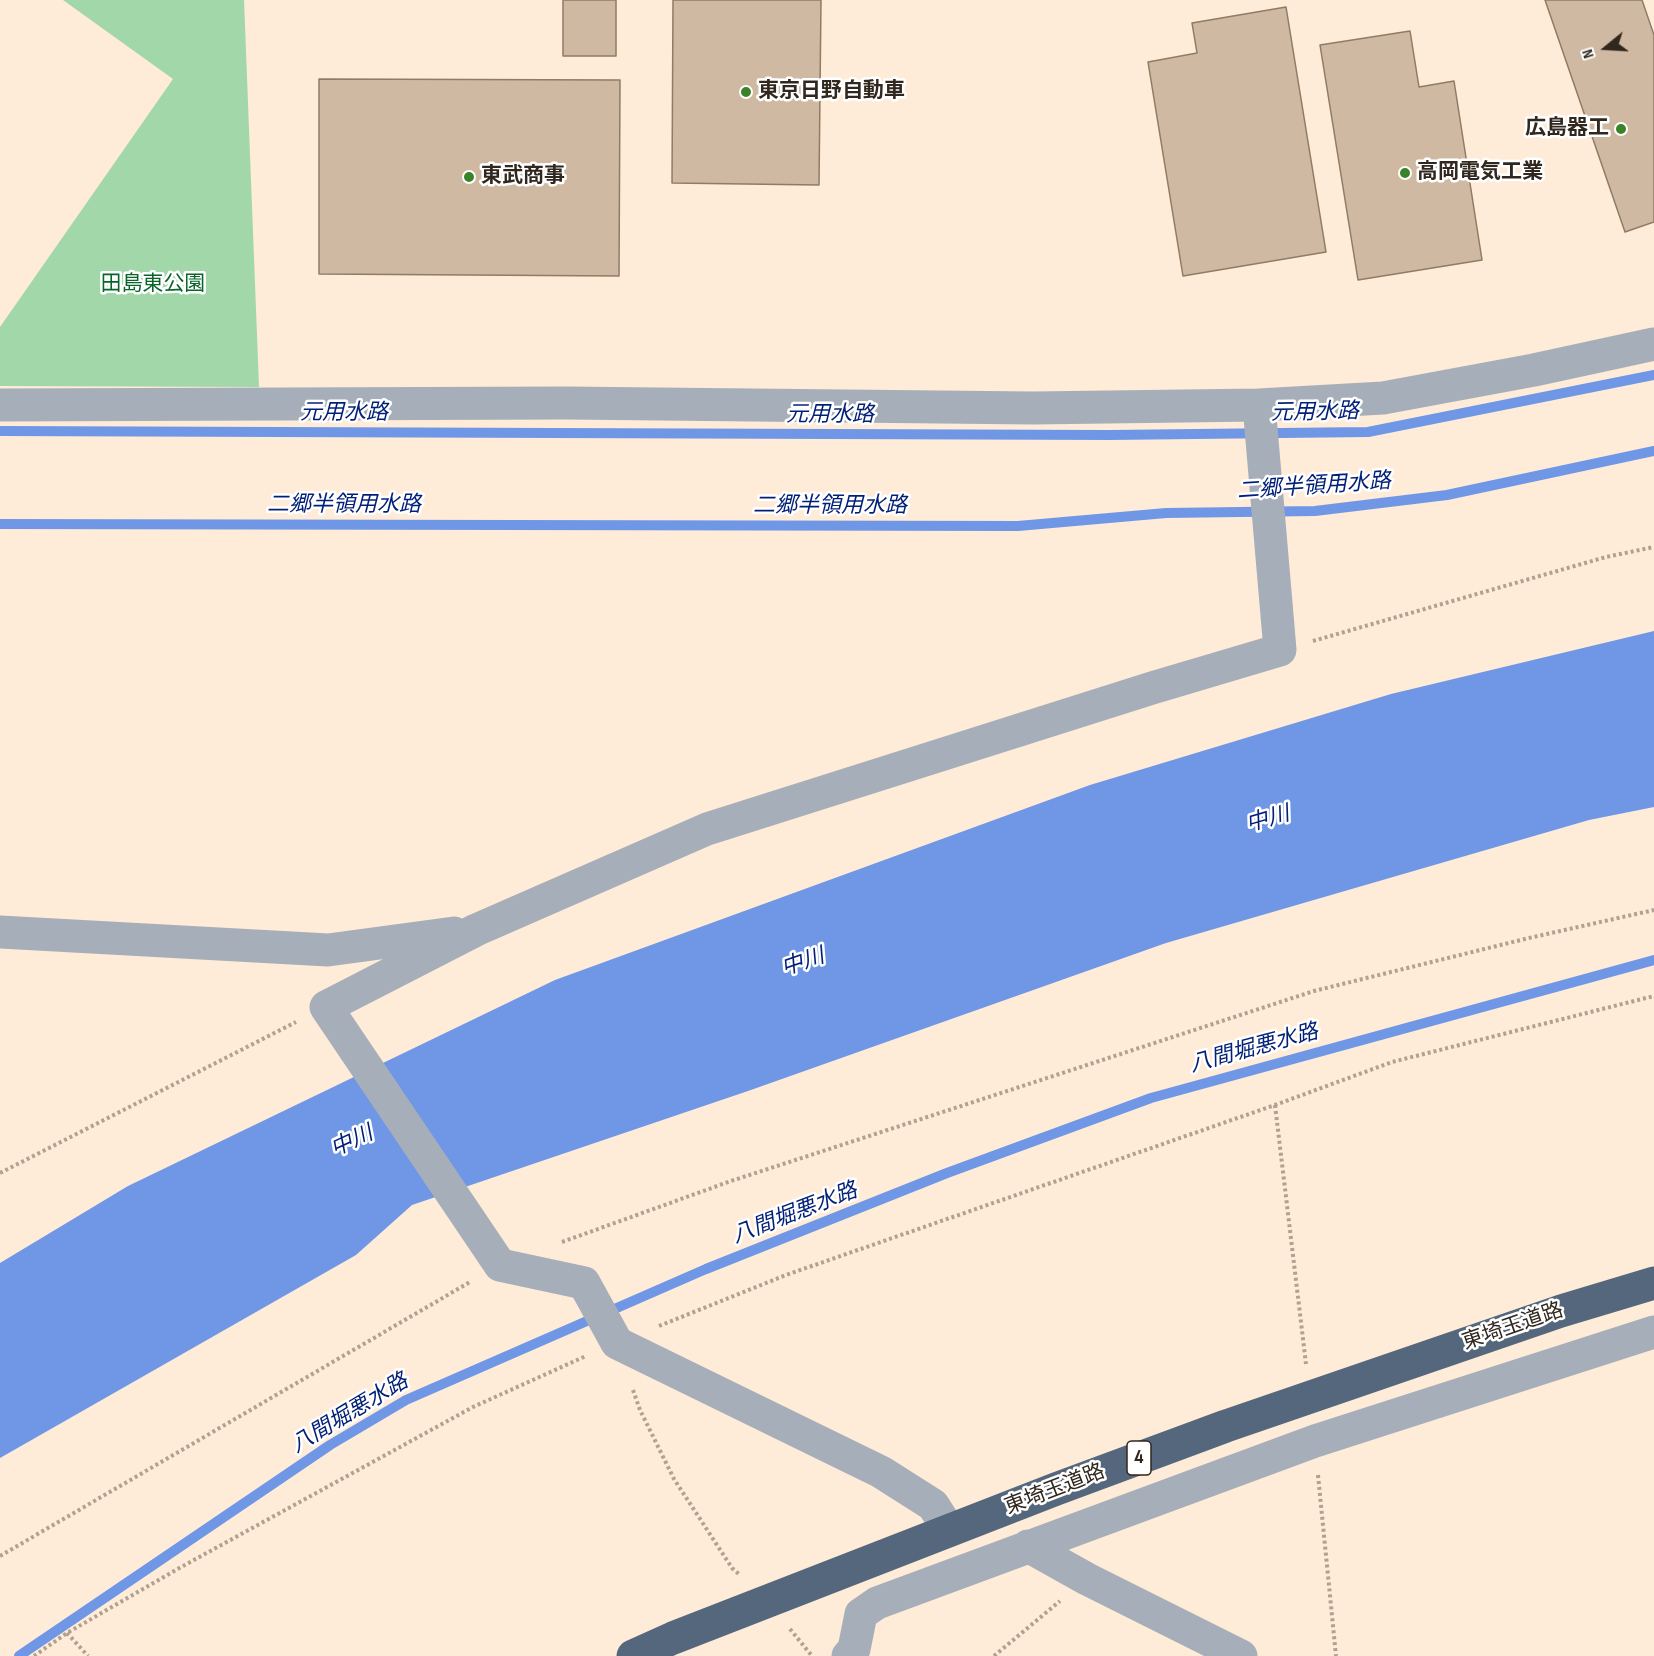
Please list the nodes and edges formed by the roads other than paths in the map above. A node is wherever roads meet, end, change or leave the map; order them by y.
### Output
1 (1654, 344) edge
2 (0, 405) edge
3 (1259, 405) junction
4 (476, 930) junction
5 (0, 932) edge
6 (1654, 1283) edge
7 (1654, 1332) edge
8 (950, 1530) junction
9 (1028, 1546) junction
10 (633, 1656) edge
11 (848, 1656) edge
12 (1242, 1656) edge

1 - 3 street
2 - 3 street
3 - 4 street
4 - 5 street
4 - 8 street
6 - 8 highway, 東埼玉道路 / 4
7 - 9 street
8 - 10 highway, 東埼玉道路 / 4
9 - 11 street
9 - 12 street

